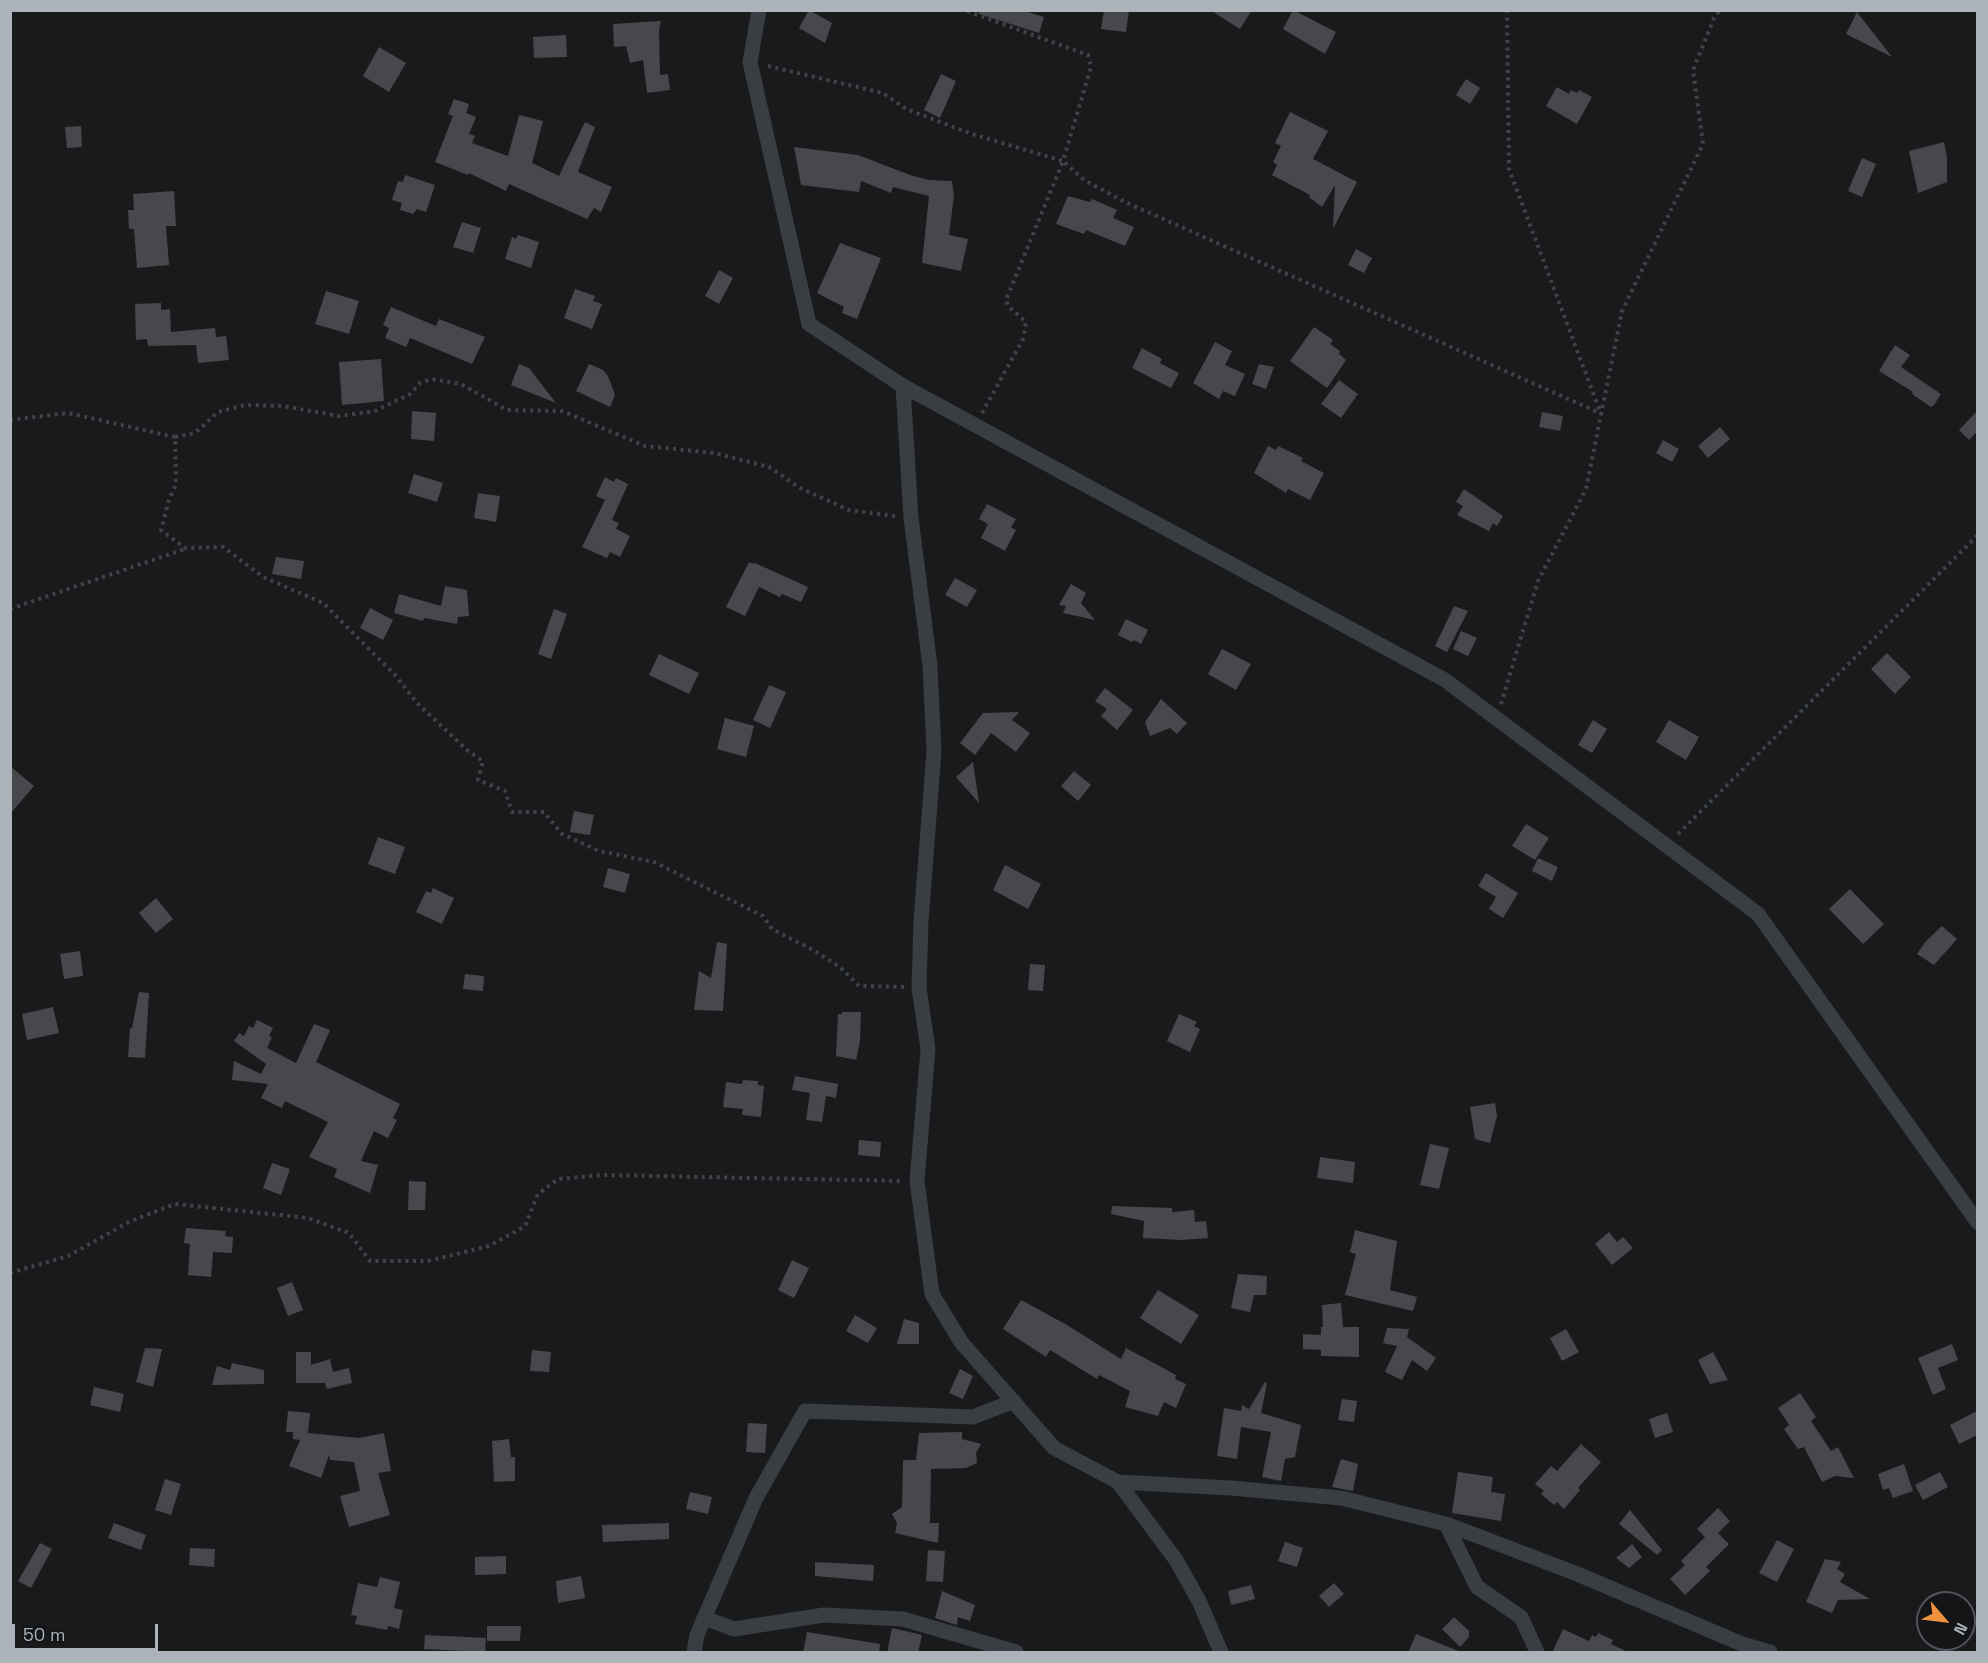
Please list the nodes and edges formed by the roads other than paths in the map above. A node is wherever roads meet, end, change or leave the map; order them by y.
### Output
1 (759, 10) edge
2 (903, 386) junction
3 (1977, 1223) edge
4 (1014, 1401) junction
5 (1118, 1482) junction
6 (1446, 1524) junction
7 (704, 1618) junction
8 (694, 1653) edge
9 (1016, 1653) edge
10 (1221, 1653) edge
11 (1537, 1653) edge
12 (1770, 1653) edge

1 - 2 street
2 - 3 street
2 - 4 street
4 - 5 street
4 - 7 street
5 - 6 street
5 - 10 street
6 - 11 street
6 - 12 street
7 - 8 street
7 - 9 street

